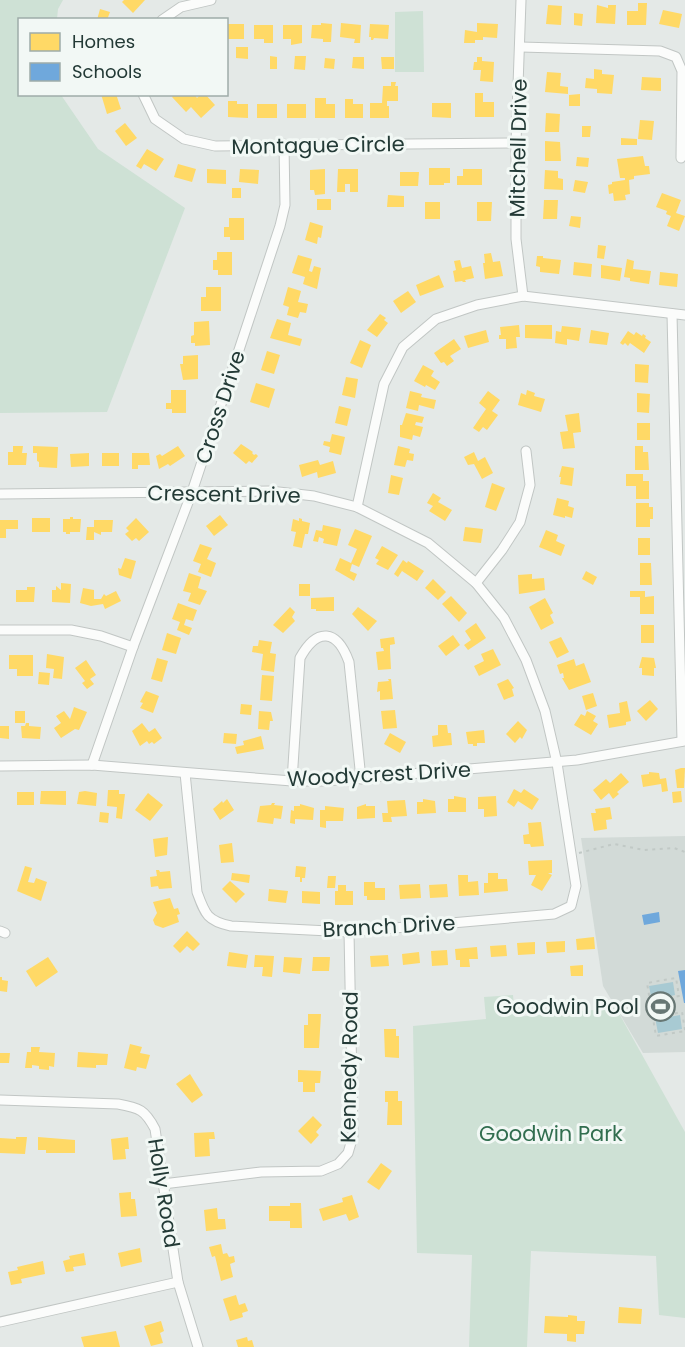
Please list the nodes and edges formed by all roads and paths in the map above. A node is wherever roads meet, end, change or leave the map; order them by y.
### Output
1 (211, 0) edge
2 (521, 0) edge
3 (165, 18) edge
4 (520, 48) junction
5 (144, 96) edge
6 (516, 143) junction
7 (284, 144) junction
8 (681, 158) dead end
9 (523, 296) junction
10 (672, 314) junction
11 (685, 315) edge
12 (526, 451) dead end
13 (192, 492) junction
14 (0, 494) edge
15 (357, 507) junction
16 (476, 583) junction
17 (0, 630) edge
18 (133, 647) junction
19 (683, 741) edge
20 (557, 762) junction
21 (92, 765) junction
22 (0, 766) edge
23 (185, 773) junction
24 (361, 779) junction
25 (292, 781) junction
26 (685, 852) edge
27 (570, 854) junction
28 (349, 932) junction
29 (685, 1031) edge
30 (0, 1100) edge
31 (163, 1184) junction
32 (178, 1282) junction
33 (0, 1322) edge
34 (198, 1347) edge

1 - 3 street
2 - 4 street, Mitchell Drive
4 - 6 street, Mitchell Drive
4 - 8 street
5 - 7 street, Montague Circle
6 - 7 street, Montague Circle
6 - 9 street, Mitchell Drive
7 - 13 street, Cross Drive
9 - 10 street
9 - 15 street
10 - 11 street
10 - 19 street
12 - 16 street
13 - 14 street, Crescent Drive
13 - 15 street, Crescent Drive
13 - 18 street, Cross Drive
15 - 16 street, Crescent Drive
16 - 20 street, Crescent Drive
17 - 18 street
18 - 21 street, Cross Drive
19 - 20 street, Woodycrest Drive
20 - 24 street, Woodycrest Drive
20 - 27 street, Branch Drive
21 - 22 street, Woodycrest Drive
21 - 23 street, Woodycrest Drive
23 - 25 street, Woodycrest Drive
23 - 28 street, Branch Drive
24 - 25 street, Woodycrest Drive
24 - 25 street
26 - 27 path
27 - 28 street, Branch Drive
28 - 31 street, Kennedy Road
29 - 29 path
30 - 31 street, Holly Road
31 - 32 street, Holly Road
32 - 33 street
32 - 34 street, Holly Road

